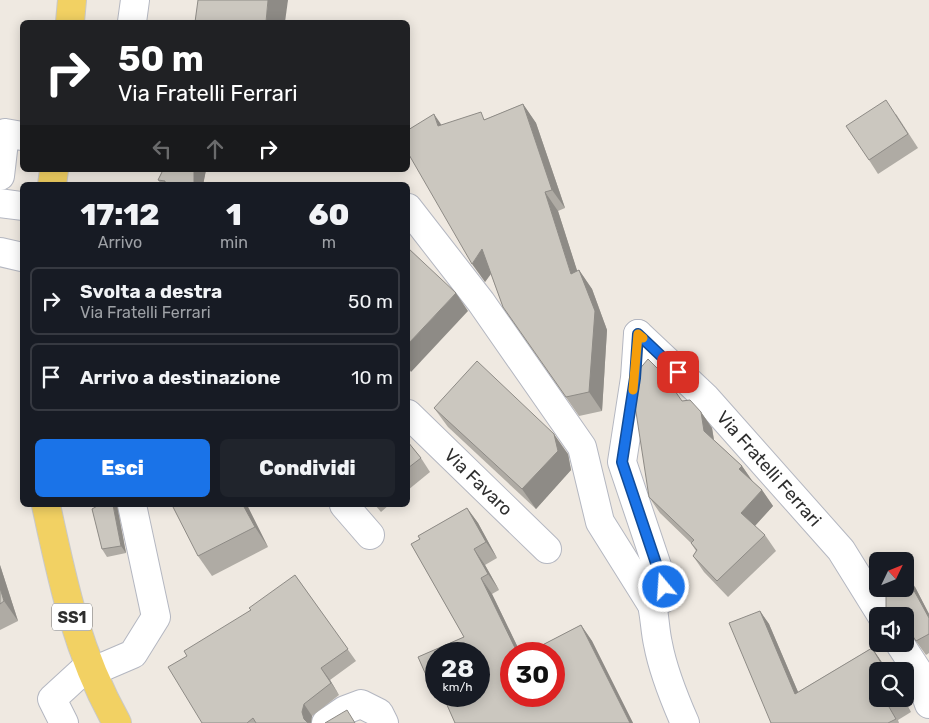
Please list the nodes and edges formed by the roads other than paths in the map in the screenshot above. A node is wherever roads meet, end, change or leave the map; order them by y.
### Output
1 (72, 0) edge
2 (135, 0) edge
3 (70, 20) edge
4 (132, 20) edge
5 (20, 136) edge
6 (0, 176) edge
7 (0, 203) edge
8 (20, 206) edge
9 (410, 211) edge
10 (0, 252) edge
11 (20, 257) edge
12 (410, 416) edge
13 (46, 507) edge
14 (132, 507) edge
15 (346, 507) edge
16 (370, 535) dead end
17 (548, 549) dead end
18 (876, 607) edge
19 (654, 613) junction
20 (905, 652) edge
21 (89, 669) junction
22 (929, 704) edge
23 (64, 723) edge
24 (117, 723) edge
25 (326, 723) edge
26 (384, 723) edge
27 (685, 723) edge

1 - 3 main road
2 - 4 street
5 - 6 street
7 - 8 street
9 - 19 street
10 - 11 street
12 - 17 street, Via Favaro
13 - 21 main road, SS1
14 - 21 street
15 - 16 street
18 - 19 street, Via Fratelli Ferrari
19 - 27 street
20 - 22 street
21 - 23 street
21 - 24 main road, SS1
25 - 26 street

